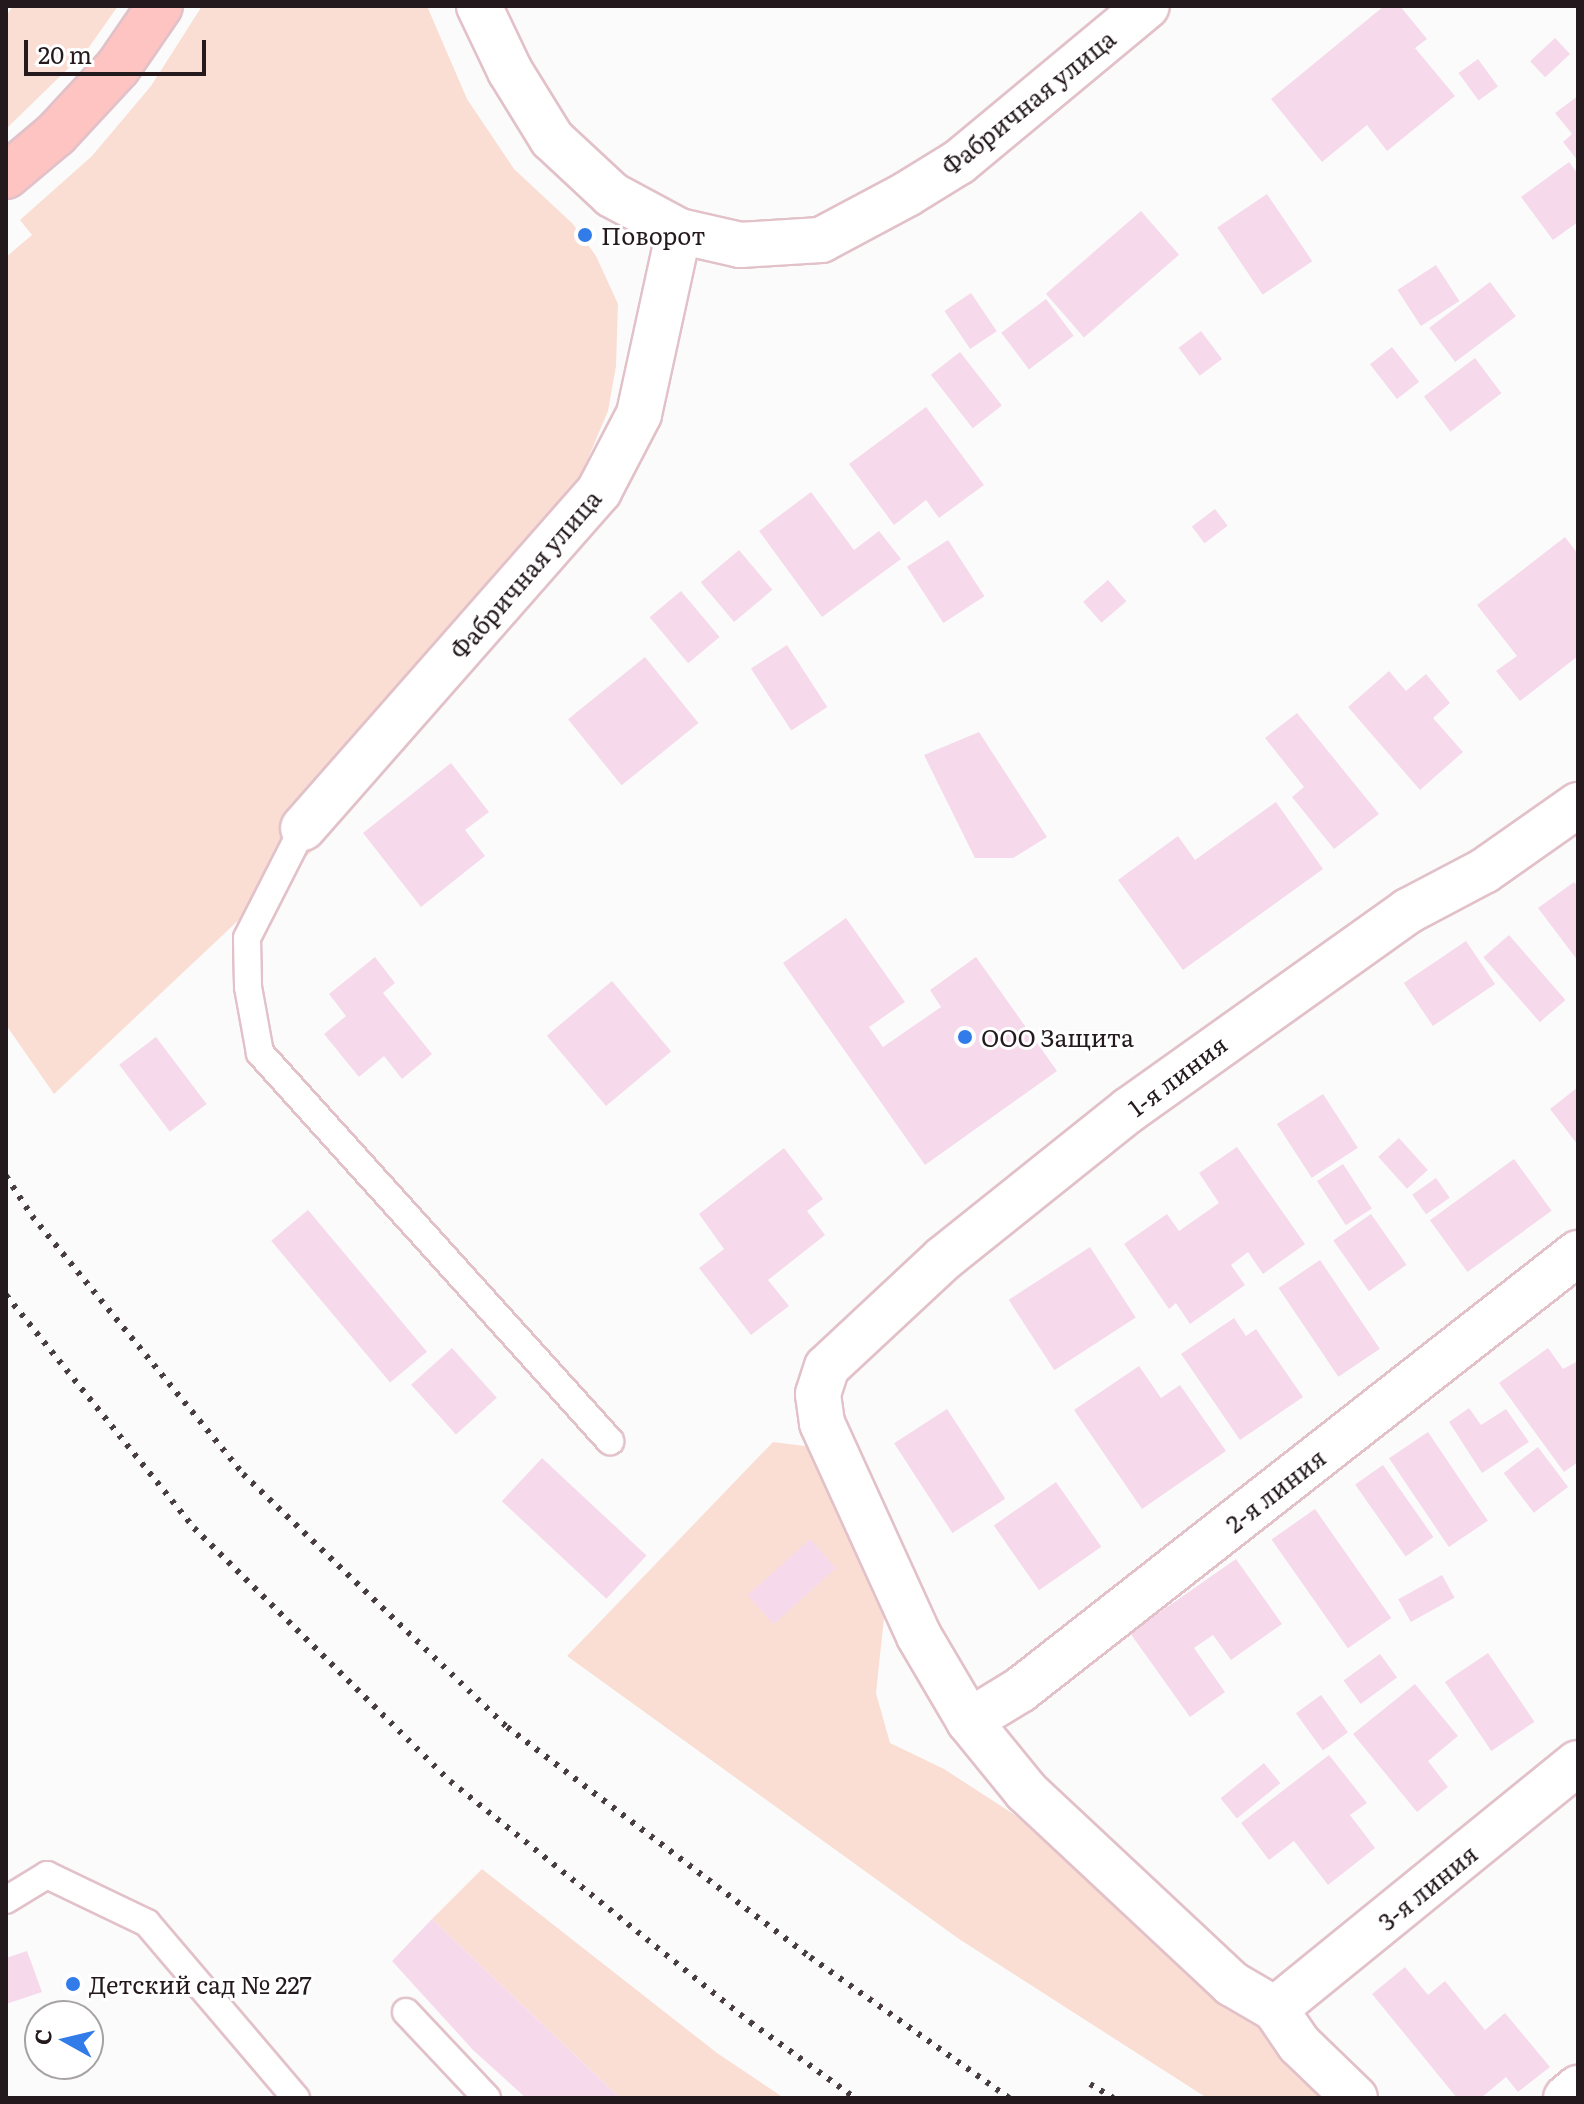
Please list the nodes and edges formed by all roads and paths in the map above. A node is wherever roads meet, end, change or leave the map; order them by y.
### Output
1 (160, 6) edge
2 (479, 6) edge
3 (1147, 6) edge
4 (6, 176) edge
5 (679, 231) junction
6 (1578, 805) edge
7 (303, 828) joint
8 (1578, 1253) edge
9 (610, 1441) dead end
10 (969, 1721) junction
11 (1578, 1763) edge
12 (6, 1900) edge
13 (1275, 2009) junction
14 (406, 2012) dead end
15 (1578, 2088) edge
16 (296, 2098) edge
17 (487, 2098) edge
18 (1355, 2098) edge
19 (1566, 2098) edge

1 - 4 main road
2 - 5 street, Фабричная улица
3 - 5 street, Фабричная улица
5 - 7 street, Фабричная улица
6 - 10 street, 1-я линия
7 - 9 lane
8 - 10 street, 2-я линия
10 - 13 street
11 - 13 street, 3-я линия
12 - 16 lane
13 - 18 street
14 - 17 lane
15 - 19 street

